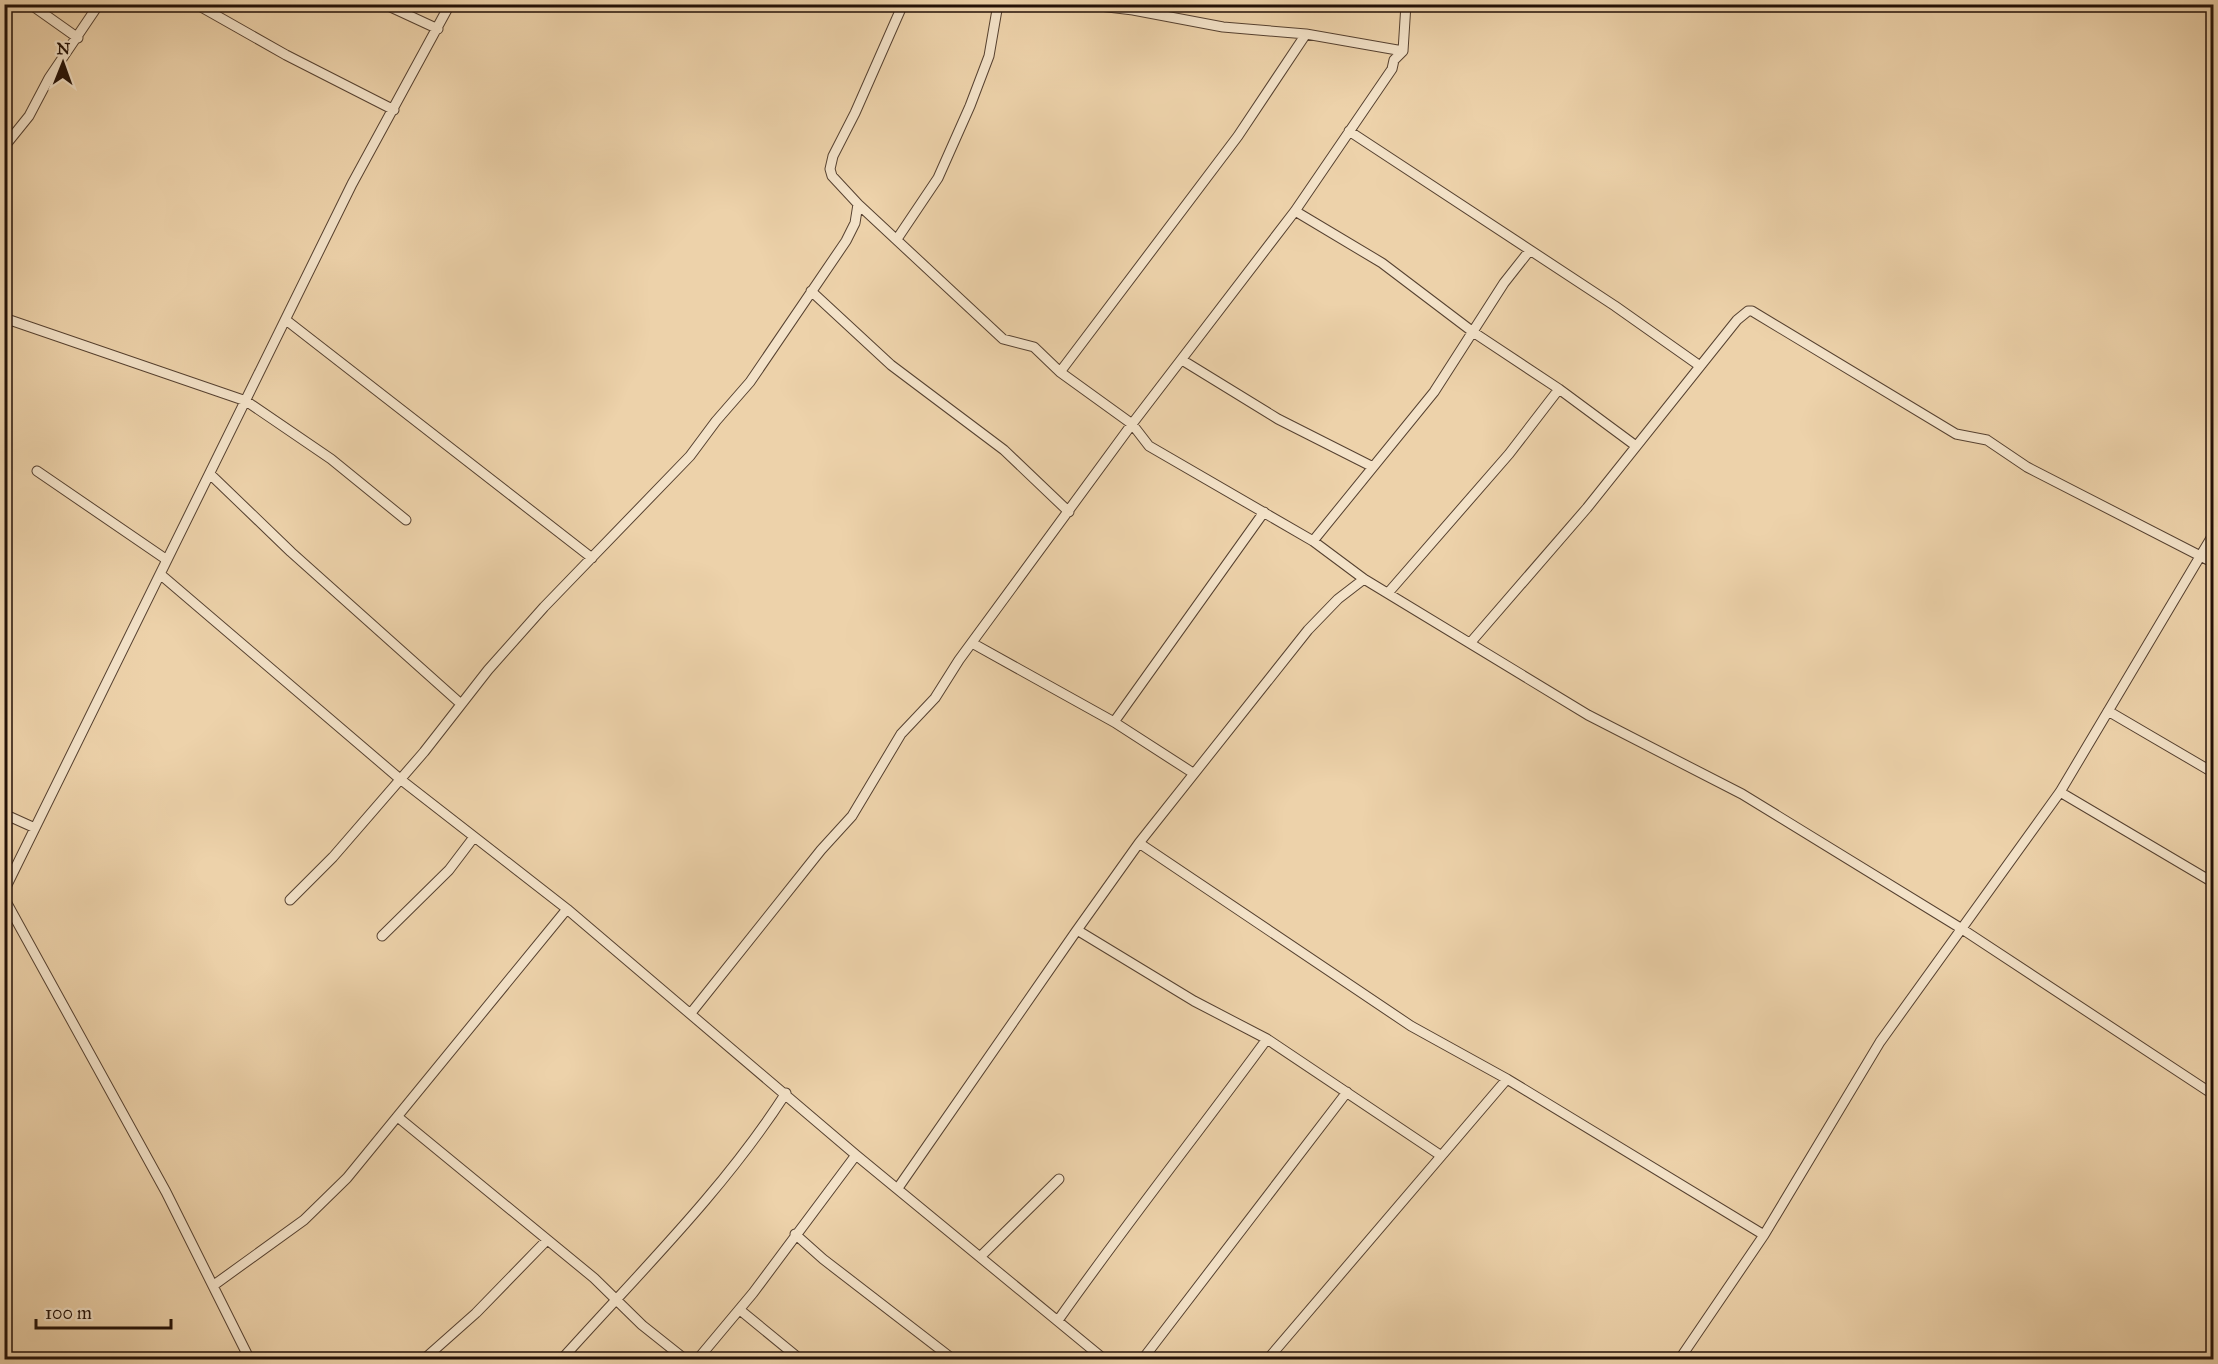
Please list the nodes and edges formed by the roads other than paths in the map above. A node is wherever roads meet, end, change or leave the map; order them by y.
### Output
1 (30, 4) edge
2 (99, 4) edge
3 (196, 4) edge
4 (384, 4) edge
5 (450, 4) edge
6 (903, 4) edge
7 (998, 4) edge
8 (1083, 4) edge
9 (1406, 4) edge
10 (1135, 7) edge
11 (438, 29) junction
12 (1306, 34) junction
13 (78, 38) junction
14 (1403, 51) junction
15 (394, 110) junction
16 (1349, 131) junction
17 (4, 147) edge
18 (858, 204) junction
19 (1295, 212) junction
20 (897, 239) junction
21 (1530, 250) junction
22 (811, 291) junction
23 (4, 318) edge
24 (286, 320) junction
25 (1473, 332) junction
26 (1182, 360) junction
27 (1700, 366) junction
28 (1060, 372) junction
29 (1559, 389) junction
30 (246, 401) junction
31 (1132, 424) junction
32 (1636, 446) junction
33 (1373, 468) junction
34 (37, 471) dead end
35 (210, 474) junction
36 (1069, 512) junction
37 (1263, 512) junction
38 (406, 520) dead end
39 (2214, 533) edge
40 (1313, 541) junction
41 (2200, 555) junction
42 (592, 558) junction
43 (167, 560) junction
44 (2214, 563) edge
45 (160, 574) junction
46 (1364, 579) junction
47 (1388, 593) junction
48 (1471, 642) junction
49 (972, 643) junction
50 (461, 704) junction
51 (2108, 711) junction
52 (1114, 722) junction
53 (1193, 773) junction
54 (2214, 773) edge
55 (400, 779) junction
56 (2060, 792) junction
57 (4, 814) edge
58 (35, 828) junction
59 (474, 837) junction
60 (1139, 843) junction
61 (2214, 883) edge
62 (4, 891) edge
63 (4, 898) edge
64 (290, 900) dead end
65 (567, 909) junction
66 (1962, 929) junction
67 (1077, 930) junction
68 (382, 936) dead end
69 (691, 1013) junction
70 (1267, 1039) junction
71 (1506, 1079) junction
72 (1347, 1092) junction
73 (786, 1093) junction
74 (2214, 1095) edge
75 (399, 1118) junction
76 (856, 1155) junction
77 (1440, 1155) junction
78 (1059, 1179) dead end
79 (898, 1188) junction
80 (795, 1234) junction
81 (1764, 1235) junction
82 (547, 1240) junction
83 (981, 1256) junction
84 (214, 1285) junction
85 (616, 1298) junction
86 (740, 1310) junction
87 (1059, 1320) junction
88 (250, 1359) edge
89 (423, 1359) edge
90 (561, 1359) edge
91 (686, 1359) edge
92 (697, 1359) edge
93 (801, 1359) edge
94 (954, 1359) edge
95 (1106, 1359) edge
96 (1142, 1359) edge
97 (1267, 1359) edge
98 (1679, 1359) edge

1 - 13 street
2 - 13 street
3 - 15 street
4 - 11 street
5 - 11 street
6 - 18 street
7 - 20 street
8 - 10 street
9 - 14 street
10 - 12 street
11 - 15 street
12 - 14 street
12 - 28 street
13 - 17 street
14 - 16 street
15 - 24 street
16 - 19 street
16 - 21 street
18 - 20 street
18 - 22 street
19 - 25 street
19 - 26 street
20 - 28 street
21 - 25 street
21 - 27 street
22 - 36 street
22 - 42 street
23 - 30 street
24 - 30 street
24 - 42 street
25 - 29 street
25 - 33 street
26 - 31 street
26 - 33 street
27 - 32 street
27 - 41 street
28 - 31 street
29 - 32 street
29 - 47 street
30 - 35 street
30 - 38 street
31 - 36 street
31 - 37 street
32 - 48 street
33 - 40 street
34 - 43 street
35 - 43 street
35 - 50 street
36 - 49 street
37 - 40 street
37 - 52 street
39 - 41 street
40 - 46 street
41 - 44 street
41 - 51 street
42 - 50 street
43 - 45 street
45 - 55 street
45 - 58 street
46 - 47 street
46 - 53 street
47 - 48 street
48 - 66 street
49 - 52 street
49 - 69 street
50 - 55 street
51 - 54 street
51 - 56 street
52 - 53 street
53 - 60 street
55 - 59 street
55 - 64 street
56 - 61 street
56 - 66 street
57 - 58 street
58 - 62 street
59 - 65 street
59 - 68 street
60 - 67 street
60 - 71 street
63 - 84 street
65 - 69 street
65 - 75 street
66 - 74 street
66 - 81 street
67 - 70 street
67 - 79 street
69 - 73 street
70 - 72 street
70 - 87 street
71 - 77 street
71 - 81 street
72 - 77 street
72 - 96 street
73 - 76 street
73 - 85 street
75 - 82 street
75 - 84 street
76 - 79 street
76 - 80 street
77 - 97 street
78 - 83 street
79 - 83 street
80 - 86 street
80 - 94 street
81 - 98 street
82 - 85 street
82 - 89 street
83 - 87 street
84 - 88 street
85 - 90 street
85 - 91 street
86 - 92 street
86 - 93 street
87 - 95 street

